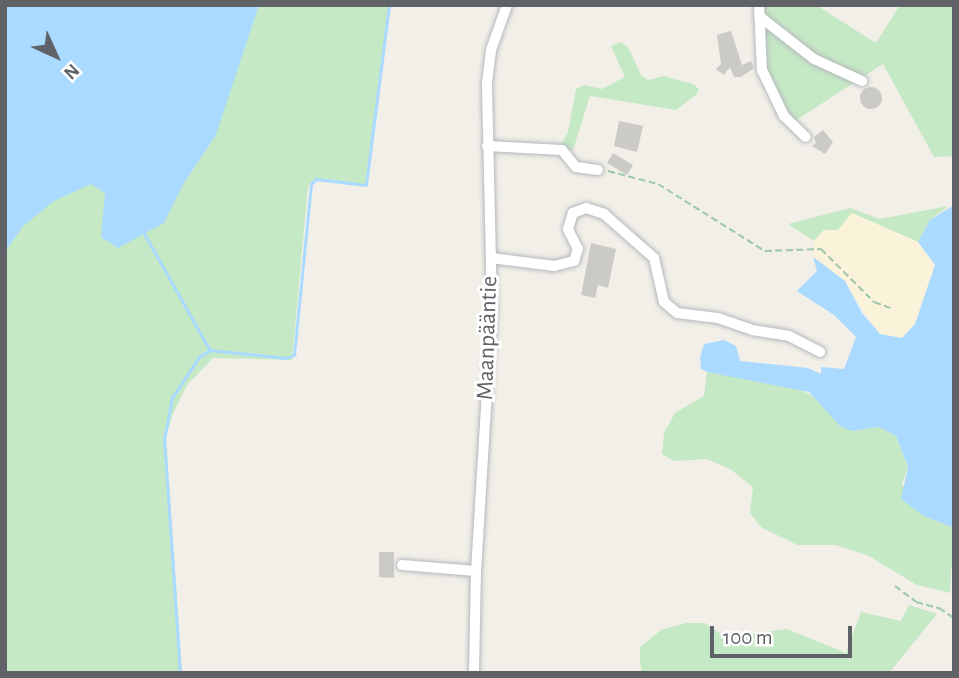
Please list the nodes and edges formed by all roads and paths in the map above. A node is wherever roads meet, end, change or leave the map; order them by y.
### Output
1 (507, 5) edge
2 (759, 11) edge
3 (862, 81) dead end
4 (806, 137) dead end
5 (487, 146) junction
6 (598, 170) joint
7 (491, 258) junction
8 (893, 309) dead end
9 (820, 352) dead end
10 (402, 565) dead end
11 (476, 571) junction
12 (895, 586) dead end
13 (954, 618) edge
14 (474, 673) edge

1 - 5 street, Maanpääntie
2 - 3 street
2 - 4 street
5 - 6 street
5 - 7 street, Maanpääntie
6 - 8 path
7 - 9 street
7 - 11 street, Maanpääntie
10 - 11 street
11 - 14 street, Maanpääntie
12 - 13 path

